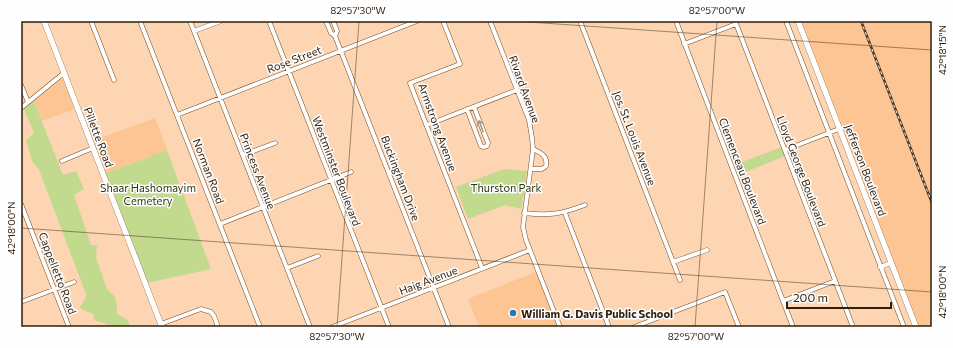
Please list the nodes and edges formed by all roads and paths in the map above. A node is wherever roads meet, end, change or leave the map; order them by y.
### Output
1 (44, 21) edge
2 (91, 21) edge
3 (140, 21) edge
4 (190, 21) edge
5 (221, 21) edge
6 (269, 21) edge
7 (326, 21) edge
8 (333, 21) edge
9 (417, 21) edge
10 (443, 21) edge
11 (490, 21) edge
12 (580, 21) edge
13 (676, 21) edge
14 (786, 21) edge
15 (798, 21) edge
16 (736, 22) edge
17 (194, 31) junction
18 (335, 36) junction
19 (684, 44) junction
20 (341, 51) junction
21 (289, 71) junction
22 (64, 73) junction
23 (114, 80) dead end
24 (21, 85) edge
25 (517, 90) junction
26 (220, 98) junction
27 (28, 102) junction
28 (474, 107) junction
29 (21, 108) edge
30 (467, 109) junction
31 (177, 114) junction
32 (427, 125) junction
33 (839, 129) junction
34 (829, 133) junction
35 (275, 143) dead end
36 (93, 148) junction
37 (533, 149) junction
38 (785, 150) junction
39 (243, 155) junction
40 (62, 161) dead end
41 (531, 169) junction
42 (351, 172) dead end
43 (331, 180) junction
44 (21, 204) edge
45 (585, 205) dead end
46 (263, 207) junction
47 (524, 213) junction
48 (565, 213) junction
49 (220, 224) junction
50 (530, 250) junction
51 (707, 250) dead end
52 (318, 256) dead end
53 (673, 262) junction
54 (891, 263) junction
55 (880, 266) junction
56 (287, 268) junction
57 (482, 268) junction
58 (680, 280) dead end
59 (835, 281) junction
60 (74, 282) dead end
61 (434, 287) junction
62 (54, 289) junction
63 (783, 301) junction
64 (21, 302) edge
65 (381, 308) junction
66 (162, 326) edge
67 (69, 327) edge
68 (218, 327) edge
69 (260, 327) edge
70 (310, 327) edge
71 (332, 327) edge
72 (389, 327) edge
73 (449, 327) edge
74 (560, 327) edge
75 (609, 327) edge
76 (634, 327) edge
77 (739, 327) edge
78 (793, 327) edge
79 (853, 327) edge
80 (904, 327) edge
81 (916, 327) edge

1 - 22 street, Pillette Road
2 - 23 street
3 - 31 street, Norman Road
4 - 17 street, Princess Avenue
5 - 17 street
6 - 21 street, Westminster Boulevard
7 - 18 street, Buckingham Drive
8 - 18 street, Buckingham Drive
9 - 20 street, Rose Street
10 - 32 street, Armstrong Avenue
11 - 25 street, Rivard Avenue
12 - 53 street, Jos. St. Louis Avenue
13 - 19 street, Clemenceau Boulevard
14 - 34 street
15 - 33 street, Jefferson Boulevard
16 - 19 street
16 - 38 street, Lloyd George Boulevard
17 - 26 street, Princess Avenue
18 - 20 street, Buckingham Drive
19 - 63 street, Clemenceau Boulevard
20 - 21 street, Rose Street
20 - 61 street, Buckingham Drive
21 - 26 street, Rose Street
21 - 43 street, Westminster Boulevard
22 - 27 street
22 - 36 street, Pillette Road
24 - 27 street
25 - 28 street
25 - 37 street, Rivard Avenue
26 - 31 street, Rose Street
26 - 39 street, Princess Avenue
27 - 29 street
28 - 30 street
30 -> 28 street
30 - 32 street
31 - 49 street, Norman Road
32 - 57 street, Armstrong Avenue
33 - 34 street
33 - 54 street, Jefferson Boulevard
34 - 38 street
34 - 55 street
35 - 39 street
36 - 40 street
36 - 66 street, Pillette Road
37 - 41 street, Rivard Avenue
37 - 41 street
38 - 59 street, Lloyd George Boulevard
39 - 46 street, Princess Avenue
41 - 47 street, Rivard Avenue
42 - 43 street
43 - 46 street
43 - 65 street, Westminster Boulevard
44 - 62 street, Cappelletto Road
45 - 48 street
46 - 49 street
46 - 56 street, Princess Avenue
47 - 48 street
47 - 50 street, Rivard Avenue
48 - 75 street
49 - 69 street, Norman Road
50 - 57 street, Haig Avenue
50 - 74 street, Rivard Avenue
51 - 53 street
52 - 56 street
53 - 58 street, Jos. St. Louis Avenue
54 - 55 street
54 - 81 street, Jefferson Boulevard
55 - 80 street
56 - 70 street, Princess Avenue
57 - 61 street, Haig Avenue
59 - 63 street
59 - 79 street, Lloyd George Boulevard
60 - 62 street
61 - 65 street, Haig Avenue
61 - 73 street, Buckingham Drive
62 - 64 street
62 - 67 street, Cappelletto Road
63 - 78 street, Clemenceau Boulevard
65 - 71 street, Haig Avenue
65 - 72 street, Westminster Boulevard
66 - 68 street
76 - 77 street

